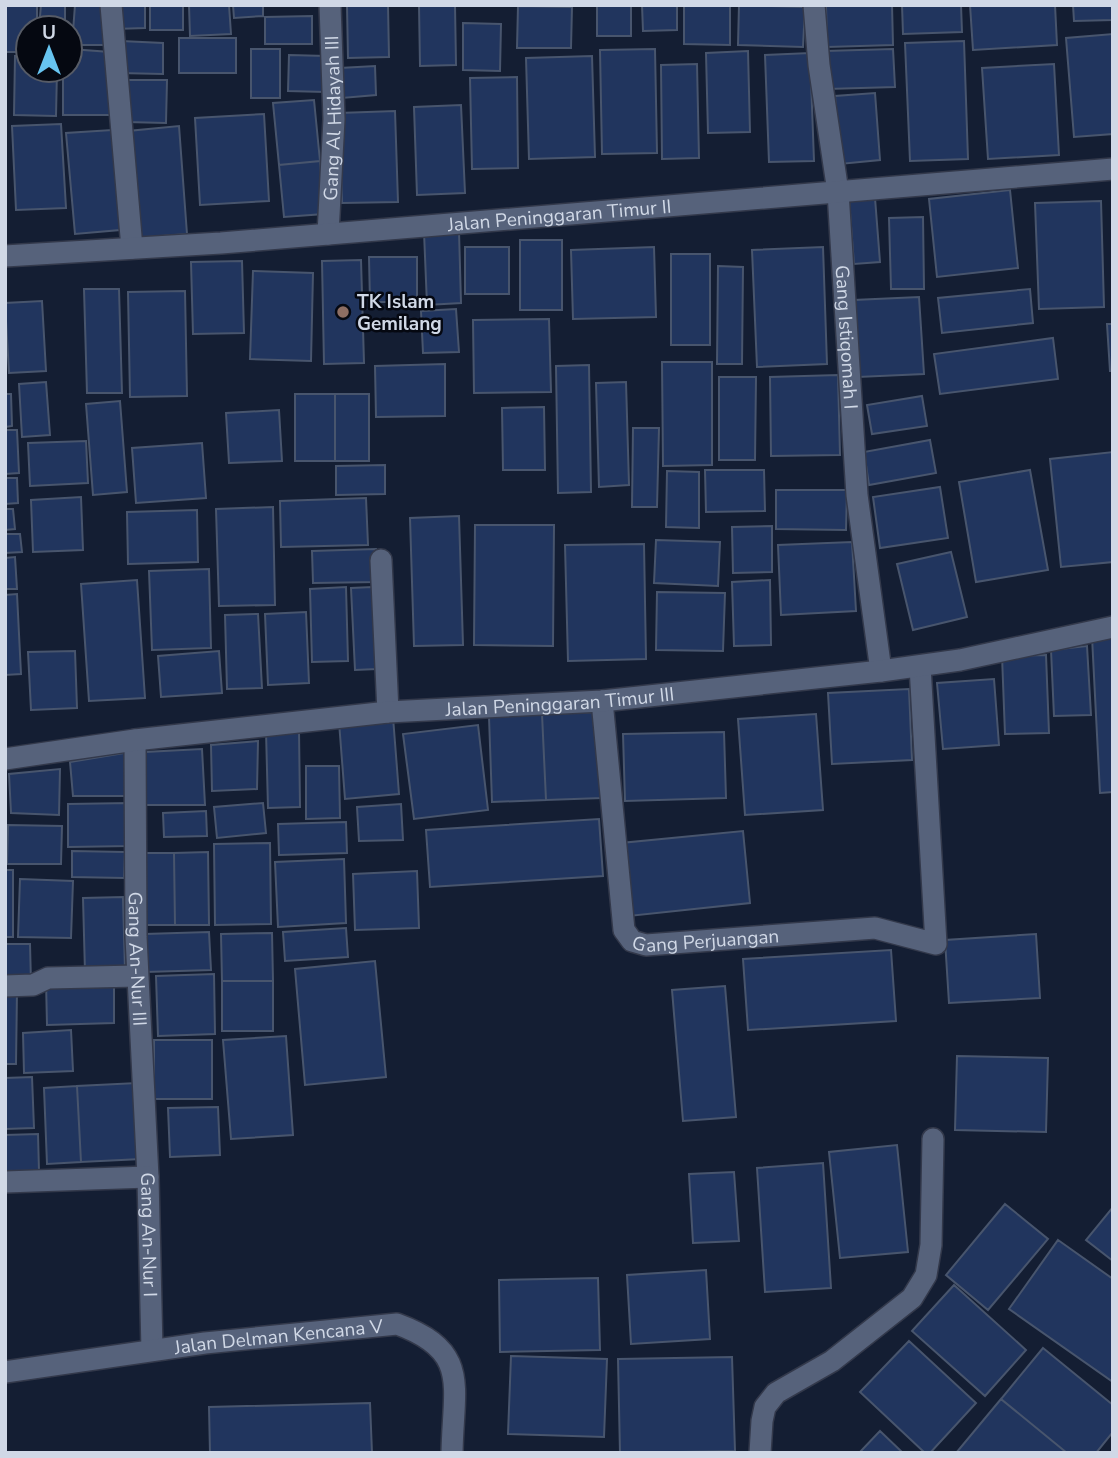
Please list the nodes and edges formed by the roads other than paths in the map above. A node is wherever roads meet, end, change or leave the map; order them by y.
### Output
1 (111, 5) edge
2 (330, 5) edge
3 (814, 5) edge
4 (1113, 169) edge
5 (838, 192) junction
6 (328, 234) junction
7 (132, 248) junction
8 (5, 256) edge
9 (381, 560) dead end
10 (1113, 627) edge
11 (920, 666) junction
12 (881, 671) junction
13 (602, 701) junction
14 (388, 712) junction
15 (135, 740) junction
16 (5, 760) edge
17 (137, 976) junction
18 (5, 986) edge
19 (933, 1139) dead end
20 (148, 1177) junction
21 (5, 1182) edge
22 (152, 1350) junction
23 (5, 1371) edge
24 (452, 1453) edge
25 (760, 1453) edge

1 - 7 street
2 - 6 street, Gang Al Hidayah III
3 - 5 street, Gang Istiqomah I
4 - 5 street, Jalan Peninggaran Timur II
5 - 6 street, Jalan Peninggaran Timur II
5 - 12 street, Gang Istiqomah I
6 - 7 street, Jalan Peninggaran Timur II
7 - 8 street, Jalan Peninggaran Timur II
9 - 14 street
10 - 11 street, Jalan Peninggaran Timur III
11 - 12 street, Jalan Peninggaran Timur III
11 - 13 street, Gang Perjuangan
12 - 13 street, Jalan Peninggaran Timur III
13 - 14 street, Jalan Peninggaran Timur III
14 - 15 street, Jalan Peninggaran Timur III
15 - 16 street, Jalan Peninggaran Timur III
15 - 17 street, Gang An-Nur III
17 - 18 street
17 - 20 street, Gang An-Nur III
19 - 25 street
20 - 21 street, Gang An-Nur I
20 - 22 street, Gang An-Nur I
22 - 23 street, Jalan Delman Kencana V
22 - 24 street, Jalan Delman Kencana V

